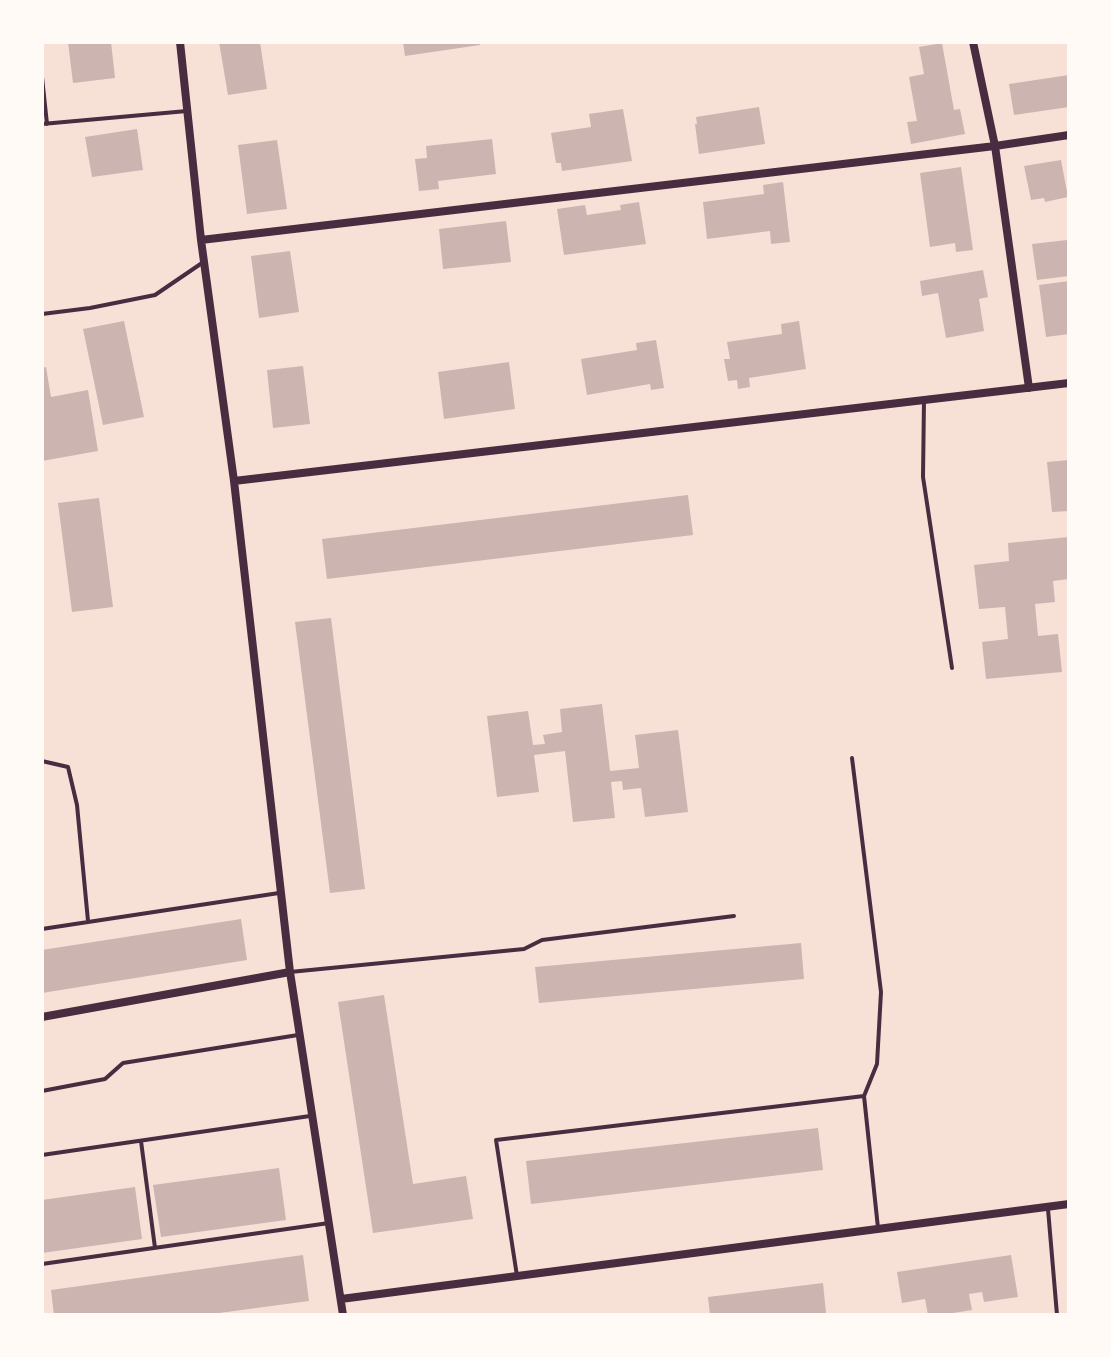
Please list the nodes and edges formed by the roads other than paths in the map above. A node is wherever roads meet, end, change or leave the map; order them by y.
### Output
1 (180, 42) edge
2 (973, 42) edge
3 (42, 77) edge
4 (187, 111) junction
5 (45, 124) edge
6 (1069, 135) edge
7 (995, 146) junction
8 (201, 240) junction
9 (204, 261) junction
10 (42, 314) edge
11 (1069, 383) edge
12 (1029, 388) junction
13 (924, 400) junction
14 (234, 481) junction
15 (952, 668) dead end
16 (852, 758) dead end
17 (42, 761) edge
18 (281, 893) junction
19 (734, 916) dead end
20 (88, 921) junction
21 (42, 929) edge
22 (290, 972) junction
23 (42, 1017) edge
24 (300, 1034) junction
25 (42, 1091) edge
26 (864, 1096) junction
27 (312, 1116) junction
28 (141, 1141) junction
29 (42, 1155) edge
30 (1069, 1204) edge
31 (1048, 1206) junction
32 (329, 1223) junction
33 (878, 1228) junction
34 (155, 1248) junction
35 (42, 1264) edge
36 (517, 1276) junction
37 (341, 1299) junction
38 (343, 1315) edge
39 (1057, 1315) edge

1 - 4 street
2 - 7 street
3 - 5 lane
4 - 5 lane
4 - 8 street
6 - 7 street
7 - 8 street
7 - 12 street
8 - 9 street
9 - 10 lane
9 - 14 street
11 - 12 street
12 - 13 street
13 - 14 street
13 - 15 lane
14 - 18 street
16 - 26 lane
17 - 20 lane
18 - 20 lane
18 - 22 street
19 - 22 lane
20 - 21 lane
22 - 23 street
22 - 24 street
24 - 25 lane
24 - 27 street
26 - 33 lane
26 - 36 lane
27 - 28 lane
27 - 32 street
28 - 29 lane
28 - 34 lane
30 - 31 street
31 - 33 street
31 - 39 lane
32 - 34 lane
32 - 37 street
33 - 36 street
34 - 35 lane
36 - 37 street
37 - 38 street

